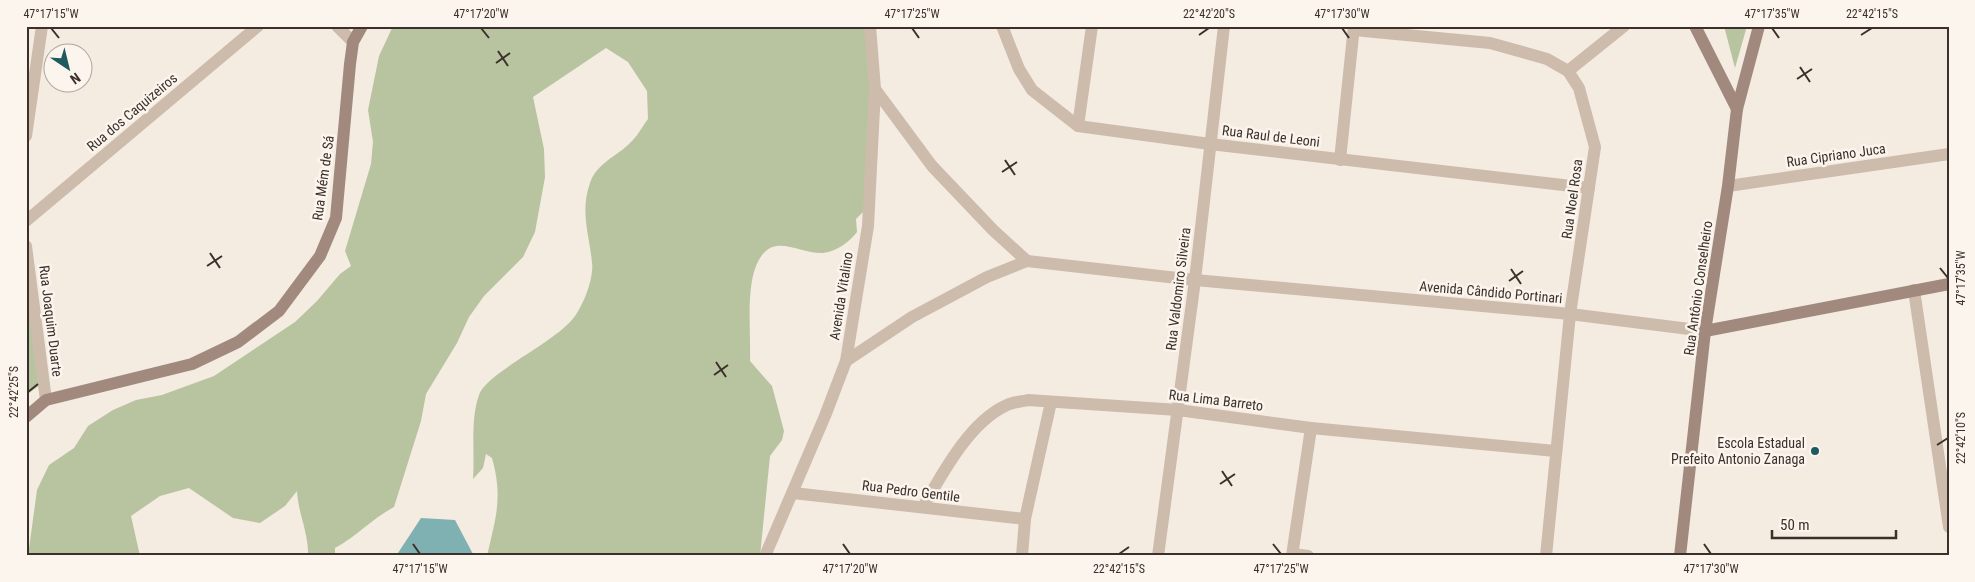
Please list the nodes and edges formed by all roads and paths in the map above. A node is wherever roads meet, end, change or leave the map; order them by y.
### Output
1 (42, 26) edge
2 (258, 26) edge
3 (337, 26) edge
4 (362, 26) edge
5 (870, 26) edge
6 (1002, 26) edge
7 (1092, 26) edge
8 (1224, 26) edge
9 (1624, 26) edge
10 (1695, 26) edge
11 (1759, 26) edge
12 (1354, 28) edge
13 (353, 42) junction
14 (1568, 71) junction
15 (875, 89) junction
16 (1737, 109) junction
17 (1078, 126) junction
18 (26, 136) edge
19 (1210, 144) junction
20 (1949, 154) edge
21 (1340, 160) junction
22 (1728, 186) junction
23 (1589, 188) junction
24 (26, 221) edge
25 (26, 246) edge
26 (1027, 261) junction
27 (1195, 280) junction
28 (1949, 284) edge
29 (1914, 290) junction
30 (1570, 314) junction
31 (1705, 332) junction
32 (846, 361) junction
33 (46, 400) junction
34 (1052, 402) junction
35 (1178, 410) junction
36 (26, 417) edge
37 (1311, 428) junction
38 (1555, 451) junction
39 (793, 493) junction
40 (923, 507) junction
41 (1025, 520) junction
42 (1949, 527) edge
43 (1292, 555) edge
44 (765, 556) edge
45 (1022, 556) edge
46 (1158, 556) edge
47 (1308, 556) edge
48 (1546, 556) edge
49 (1680, 556) edge

1 - 18 street
2 - 24 street, Rua dos Caquizeiros
3 - 13 street
4 - 13 street, Rua Mém de Sá
5 - 15 street, Avenida Vitalino
6 - 17 street
7 - 17 street
8 - 19 street, Rua Valdomiro Silveira
9 - 14 street
10 - 16 street
11 - 16 street, Rua Antônio Conselheiro
12 - 14 street, Rua Noel Rosa
12 - 21 street
13 - 33 street, Rua Mém de Sá
14 - 23 street, Rua Noel Rosa
15 - 26 street
15 - 32 street, Avenida Vitalino
16 - 22 street, Rua Antônio Conselheiro
17 - 19 street, Rua Raul de Leoni
19 - 21 street, Rua Raul de Leoni
19 - 27 street, Rua Valdomiro Silveira
20 - 22 street, Rua Cipriano Juca
21 - 23 street, Rua Raul de Leoni
22 - 31 street, Rua Antônio Conselheiro
23 - 30 street, Rua Noel Rosa
25 - 33 street, Rua Joaquim Duarte
26 - 27 street, Avenida Cândido Portinari
26 - 32 street, Avenida Cândido Portinari
27 - 30 street, Avenida Cândido Portinari
27 - 35 street, Rua Valdomiro Silveira
28 - 29 street, Avenida Cândido Portinari
29 - 31 street, Avenida Cândido Portinari
29 - 42 street
30 - 31 street, Avenida Cândido Portinari
30 - 38 street, Rua Noel Rosa
31 - 49 street, Rua Antônio Conselheiro
32 - 39 street, Avenida Vitalino
33 - 36 street, Rua Mém de Sá
34 - 35 street, Rua Lima Barreto
34 - 40 street, Rua Lima Barreto
34 - 41 street
35 - 37 street, Rua Lima Barreto
35 - 46 street, Rua Valdomiro Silveira
37 - 38 street, Rua Lima Barreto
37 - 43 street
38 - 48 street, Rua Noel Rosa
39 - 40 street, Rua Pedro Gentile
39 - 44 street, Avenida Vitalino
40 - 41 street, Rua Pedro Gentile
41 - 45 street
43 - 47 street

